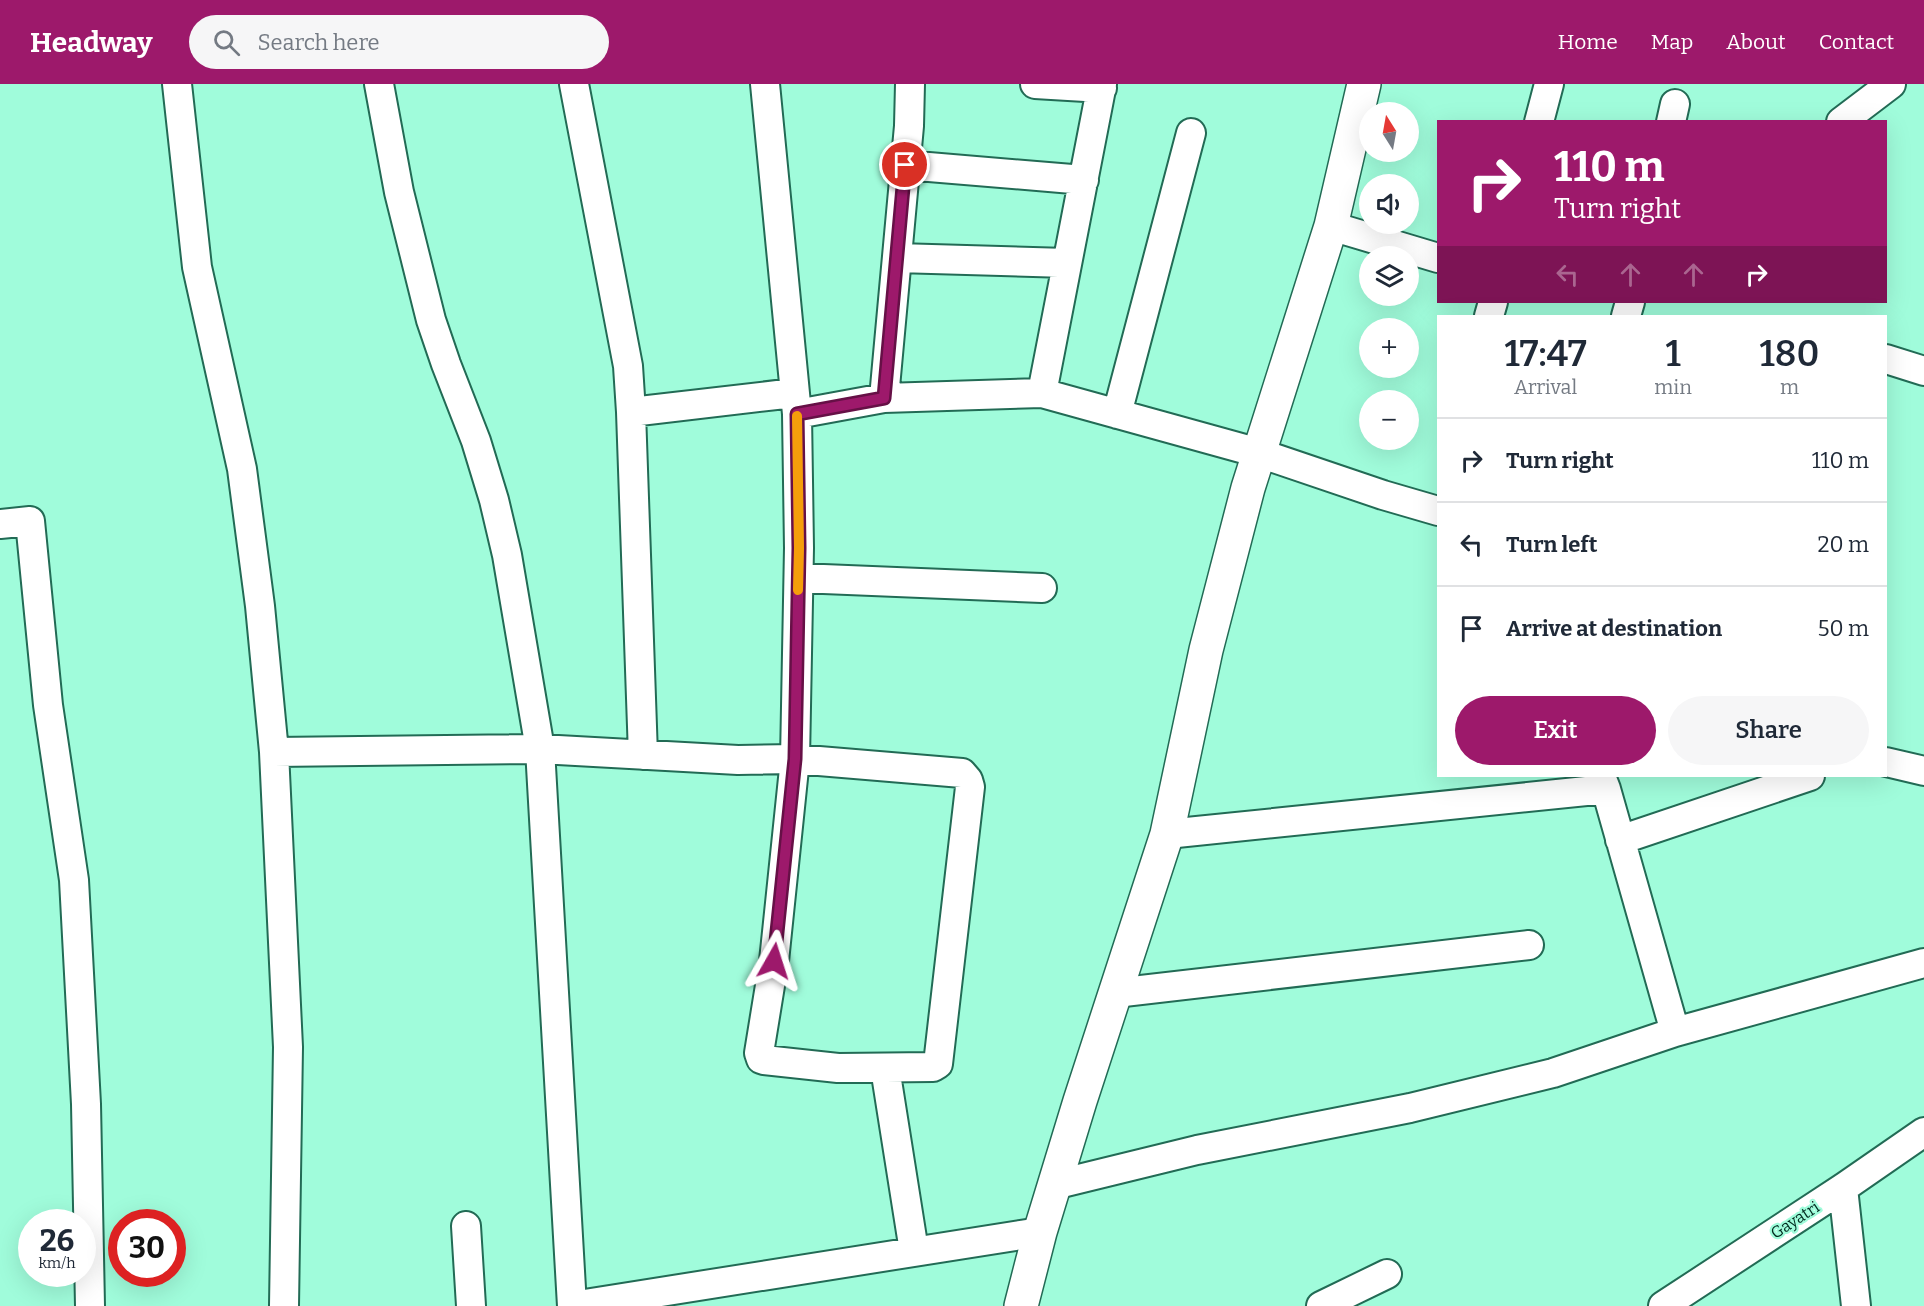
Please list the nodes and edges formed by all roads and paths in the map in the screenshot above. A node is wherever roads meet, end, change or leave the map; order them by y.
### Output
1 (177, 84) edge
2 (379, 84) edge
3 (574, 84) edge
4 (765, 84) edge
5 (910, 84) edge
6 (1035, 84) edge
7 (1364, 84) edge
8 (1549, 84) edge
9 (1890, 84) edge
10 (1102, 86) edge
11 (1540, 120) edge
12 (1844, 120) edge
13 (1191, 134) dead end
14 (905, 165) junction
15 (1084, 180) junction
16 (1331, 226) junction
17 (897, 258) junction
18 (1437, 258) edge
19 (1067, 263) junction
20 (1887, 359) edge
21 (1924, 371) edge
22 (1042, 393) junction
23 (884, 398) junction
24 (795, 404) junction
25 (631, 412) junction
26 (1117, 414) junction
27 (1259, 453) junction
28 (1437, 511) edge
29 (0, 524) edge
30 (799, 578) junction
31 (1042, 588) dead end
32 (540, 749) junction
33 (274, 752) junction
34 (643, 755) junction
35 (795, 759) junction
36 (1887, 762) edge
37 (1924, 771) edge
38 (1807, 777) edge
39 (1603, 782) edge
40 (1167, 834) junction
41 (1620, 840) junction
42 (1529, 945) dead end
43 (1924, 963) edge
44 (1115, 993) junction
45 (1675, 1032) junction
46 (885, 1068) junction
47 (1924, 1131) edge
48 (1054, 1185) junction
49 (1844, 1188) junction
50 (466, 1226) dead end
51 (1040, 1232) junction
52 (914, 1251) junction
53 (1387, 1274) dead end
54 (90, 1306) edge
55 (284, 1306) edge
56 (471, 1306) edge
57 (572, 1306) edge
58 (1021, 1306) edge
59 (1321, 1306) edge
60 (1663, 1306) edge
61 (1856, 1306) edge

1 - 33 street
2 - 32 street
3 - 25 street
4 - 24 street
5 - 14 street
6 - 10 street
7 - 16 street
8 - 11 street
9 - 12 street
10 - 15 street
13 - 26 street
14 - 15 street
14 - 17 street
15 - 19 street
16 - 18 street
16 - 27 street
17 - 19 street
17 - 23 street
19 - 22 street
20 - 21 street
22 - 23 street
22 - 26 street
23 - 24 street
24 - 25 street
24 - 30 street
25 - 34 street
26 - 27 street
27 - 28 street
27 - 40 street
29 - 54 street
30 - 31 street
30 - 35 street
32 - 33 street
32 - 34 street
32 - 57 street
33 - 55 street
34 - 35 street
35 - 46 street
35 - 46 street
36 - 37 street
38 - 41 street
39 - 40 street
39 - 41 street
40 - 44 street
41 - 45 street
42 - 44 street
43 - 45 street
44 - 48 street
45 - 48 street
46 - 52 street
47 - 49 street, Gayatri
48 - 51 street
49 - 60 street, Gayatri
49 - 61 street
50 - 56 street
51 - 52 street
51 - 58 street
52 - 57 street
53 - 59 street

